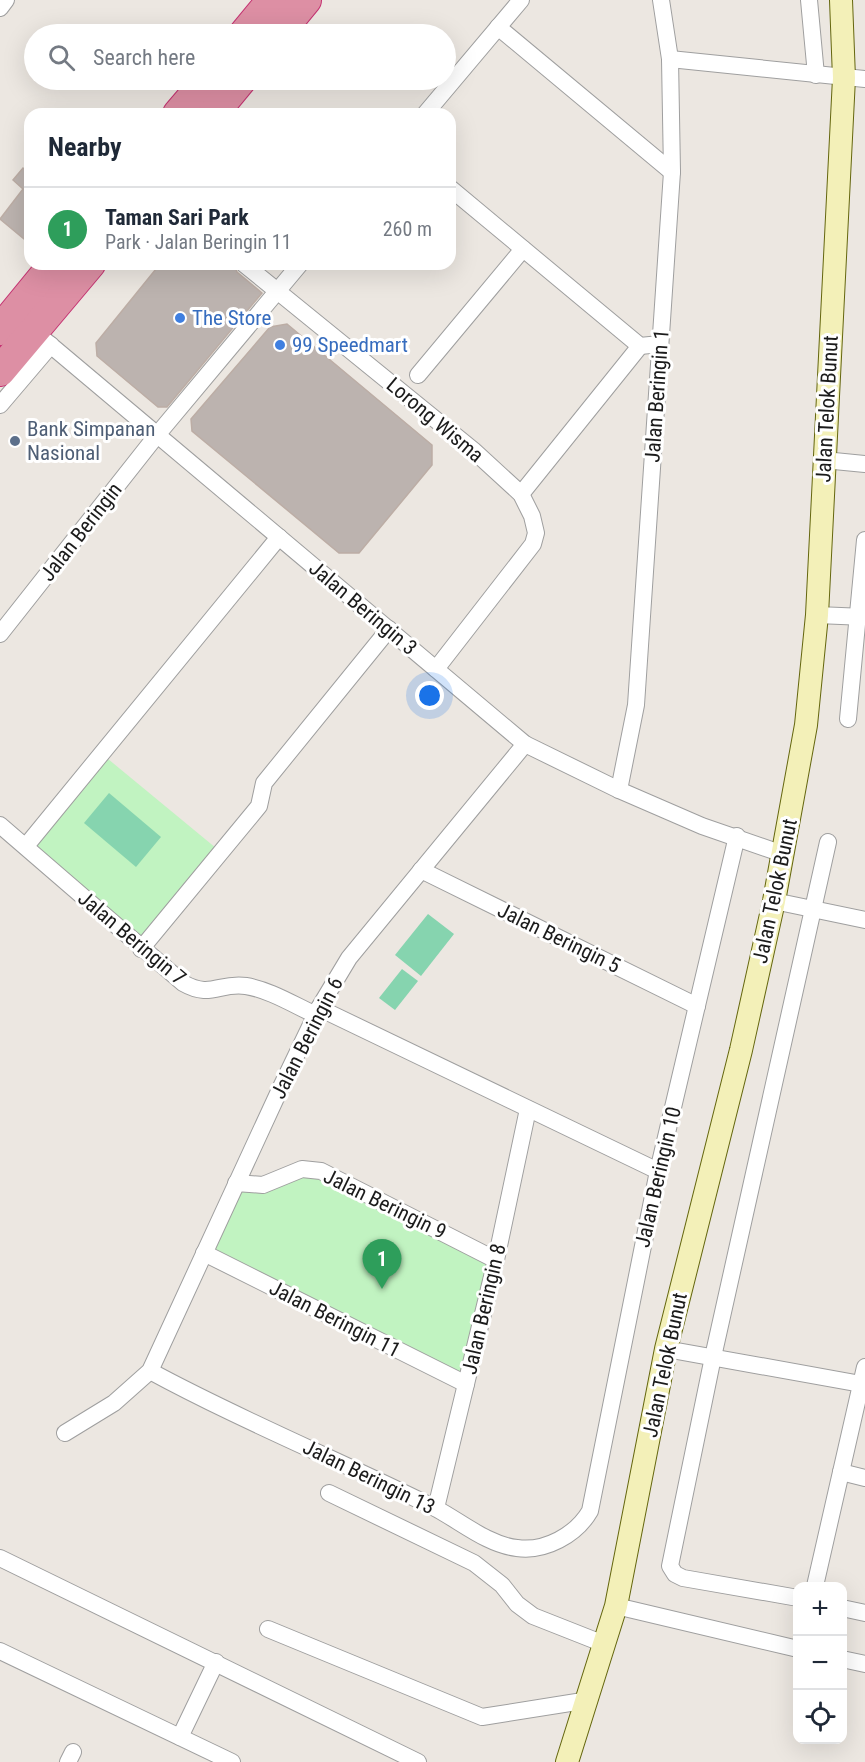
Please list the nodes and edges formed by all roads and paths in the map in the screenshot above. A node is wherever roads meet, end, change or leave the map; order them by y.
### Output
1 (6, 0) edge
2 (272, 0) edge
3 (306, 0) edge
4 (521, 0) edge
5 (661, 0) edge
6 (809, 0) edge
7 (841, 0) edge
8 (0, 8) edge
9 (252, 24) edge
10 (286, 24) edge
11 (498, 27) junction
12 (670, 59) junction
13 (816, 75) junction
14 (456, 77) edge
15 (855, 78) edge
16 (198, 90) edge
17 (233, 90) edge
18 (445, 90) edge
19 (183, 108) edge
20 (218, 108) edge
21 (430, 108) edge
22 (672, 172) junction
23 (456, 193) edge
24 (524, 249) junction
25 (51, 270) edge
26 (84, 270) edge
27 (252, 270) edge
28 (295, 270) edge
29 (278, 290) junction
30 (24, 330) edge
31 (660, 344) junction
32 (640, 346) junction
33 (0, 371) edge
34 (418, 375) dead end
35 (0, 405) edge
36 (157, 435) junction
37 (824, 460) junction
38 (865, 464) edge
39 (521, 494) junction
40 (279, 537) junction
41 (865, 540) edge
42 (817, 615) junction
43 (862, 616) edge
44 (388, 629) junction
45 (0, 634) edge
46 (436, 669) junction
47 (848, 719) dead end
48 (525, 744) junction
49 (619, 790) junction
50 (3, 833) edge
51 (737, 836) junction
52 (828, 842) dead end
53 (26, 846) junction
54 (783, 854) junction
55 (421, 870) junction
56 (774, 901) junction
57 (813, 908) junction
58 (865, 920) edge
59 (141, 949) junction
60 (697, 1006) junction
61 (318, 1011) junction
62 (528, 1109) junction
63 (658, 1171) junction
64 (236, 1183) junction
65 (204, 1253) junction
66 (496, 1260) junction
67 (666, 1349) junction
68 (713, 1357) junction
69 (865, 1367) edge
70 (150, 1371) junction
71 (466, 1384) junction
72 (861, 1384) junction
73 (65, 1433) dead end
74 (841, 1472) junction
75 (865, 1478) edge
76 (329, 1493) dead end
77 (436, 1509) junction
78 (586, 1519) joint
79 (0, 1558) edge
80 (816, 1582) edge
81 (793, 1597) edge
82 (616, 1606) junction
83 (847, 1609) edge
84 (865, 1613) edge
85 (268, 1629) dead end
86 (604, 1644) junction
87 (793, 1647) edge
88 (0, 1651) edge
89 (847, 1660) edge
90 (216, 1662) junction
91 (865, 1664) edge
92 (589, 1700) junction
93 (180, 1737) junction
94 (232, 1762) edge
95 (418, 1762) edge
96 (567, 1762) edge

1 - 8 street
2 - 9 highway
3 - 10 highway
4 - 11 street
5 - 12 street, Jalan Beringin 1
6 - 13 street
7 - 15 street, Jalan Telok Bunut
11 - 14 street
11 - 22 street
12 - 13 street
12 - 22 street, Jalan Beringin 1
13 - 15 street
15 - 37 street, Jalan Telok Bunut
16 - 19 highway
17 - 20 highway
18 - 21 street
22 - 31 street, Jalan Beringin 1
23 - 24 street
24 - 32 street
24 - 34 street
25 - 30 highway
26 - 30 highway
27 - 29 street, Lorong Wisma
28 - 29 street, Jalan Beringin
29 - 36 street, Jalan Beringin
29 - 39 street, Lorong Wisma
30 - 33 highway
30 - 35 street
30 - 36 street, Jalan Beringin 3
31 - 32 street
31 - 49 street, Jalan Beringin 1
32 - 39 street
36 - 40 street, Jalan Beringin 3
36 - 45 street, Jalan Beringin
37 - 38 street
37 - 42 street, Jalan Telok Bunut
39 - 46 street, Lorong Wisma
40 - 44 street, Jalan Beringin 3
40 - 53 street
41 - 43 street
42 - 43 street
42 - 54 street, Jalan Telok Bunut
43 - 47 street
44 - 46 street, Jalan Beringin 3
44 - 59 street
46 - 48 street, Jalan Beringin 3
48 - 49 street, Jalan Beringin 3
48 - 55 street, Jalan Beringin 6
49 - 51 street, Jalan Beringin 3
50 - 53 street, Jalan Beringin 7
51 - 54 street, Jalan Beringin 3
51 - 60 street, Jalan Beringin 10
52 - 57 street
53 - 59 street, Jalan Beringin 7
54 - 56 street, Jalan Telok Bunut
55 - 60 street, Jalan Beringin 5
55 - 61 street, Jalan Beringin 6
56 - 57 street
56 - 67 street, Jalan Telok Bunut
57 - 58 street
57 - 68 street
59 - 61 street, Jalan Beringin 7
60 - 63 street, Jalan Beringin 10
61 - 62 street, Jalan Beringin 7
61 - 64 street, Jalan Beringin 6
62 - 63 street, Jalan Beringin 7
62 - 66 street, Jalan Beringin 8
63 - 78 street, Jalan Beringin 10
64 - 65 street, Jalan Beringin 6
64 - 66 street, Jalan Beringin 9
65 - 70 street, Jalan Beringin 6
65 - 71 street, Jalan Beringin 11
66 - 71 street, Jalan Beringin 8
67 - 68 street
67 - 82 street, Jalan Telok Bunut
68 - 72 street
68 - 81 street
69 - 72 street
70 - 73 street
70 - 77 street, Jalan Beringin 13
71 - 77 street, Jalan Beringin 8
72 - 74 street
74 - 75 street
74 - 80 street
76 - 86 street
77 - 78 street, Jalan Beringin 13
79 - 90 street
82 - 86 street, Jalan Telok Bunut
82 - 87 street
83 - 84 street
85 - 92 street
86 - 92 street, Jalan Telok Bunut
88 - 93 street
89 - 91 street
90 - 93 street
90 - 95 street
92 - 96 street, Jalan Telok Bunut
93 - 94 street

